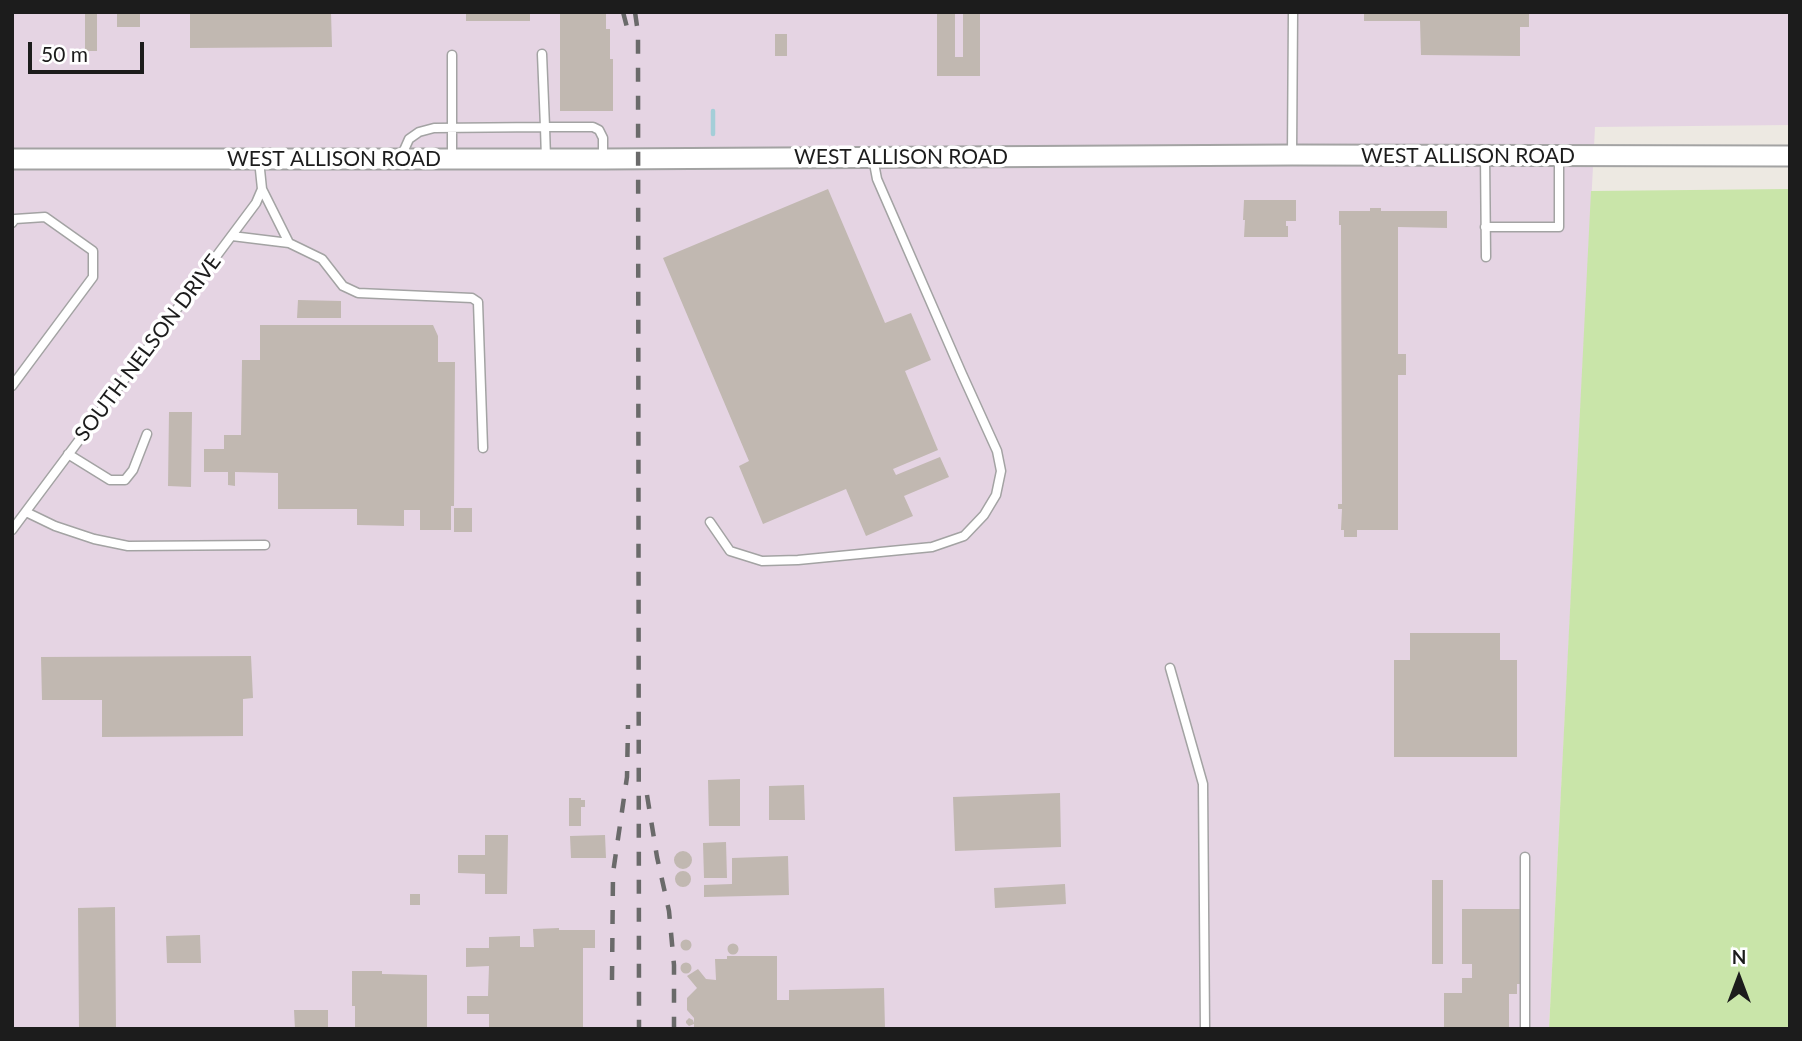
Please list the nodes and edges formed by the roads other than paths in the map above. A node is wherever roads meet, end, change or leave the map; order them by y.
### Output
1 (1293, 12) edge
2 (542, 54) dead end
3 (452, 55) dead end
4 (545, 127) junction
5 (452, 128) junction
6 (1292, 155) junction
7 (1485, 155) junction
8 (1559, 156) junction
9 (1790, 156) edge
10 (873, 158) junction
11 (12, 159) edge
12 (259, 159) junction
13 (400, 159) junction
14 (452, 159) junction
15 (545, 159) junction
16 (604, 159) junction
17 (262, 189) junction
18 (12, 223) edge
19 (1485, 227) junction
20 (232, 236) junction
21 (289, 243) junction
22 (1486, 257) dead end
23 (12, 386) edge
24 (147, 434) dead end
25 (483, 447) dead end
26 (68, 454) junction
27 (26, 512) junction
28 (710, 522) dead end
29 (12, 530) edge
30 (265, 545) dead end
31 (1170, 668) dead end
32 (1525, 857) dead end
33 (1205, 1029) edge
34 (1525, 1029) edge

1 - 6 lane
2 - 4 lane
3 - 5 lane
4 - 5 lane
4 - 15 lane
4 - 16 lane
5 - 13 lane
5 - 14 lane
6 - 7 street, WEST ALLISON ROAD
6 - 10 street, WEST ALLISON ROAD
7 - 8 street, WEST ALLISON ROAD
7 - 19 lane
8 - 9 street, WEST ALLISON ROAD
8 - 19 lane
10 - 16 street, WEST ALLISON ROAD
10 - 28 lane
11 - 12 street, WEST ALLISON ROAD
12 - 13 street, WEST ALLISON ROAD
12 - 17 lane
13 - 14 street, WEST ALLISON ROAD
14 - 15 street, WEST ALLISON ROAD
15 - 16 street, WEST ALLISON ROAD
17 - 20 lane, SOUTH NELSON DRIVE
17 - 21 lane
18 - 23 lane
19 - 22 lane
20 - 21 lane
20 - 26 lane, SOUTH NELSON DRIVE
21 - 25 lane
24 - 26 lane
26 - 27 lane, SOUTH NELSON DRIVE
27 - 29 lane, SOUTH NELSON DRIVE
27 - 30 lane
31 - 33 lane
32 - 34 lane

